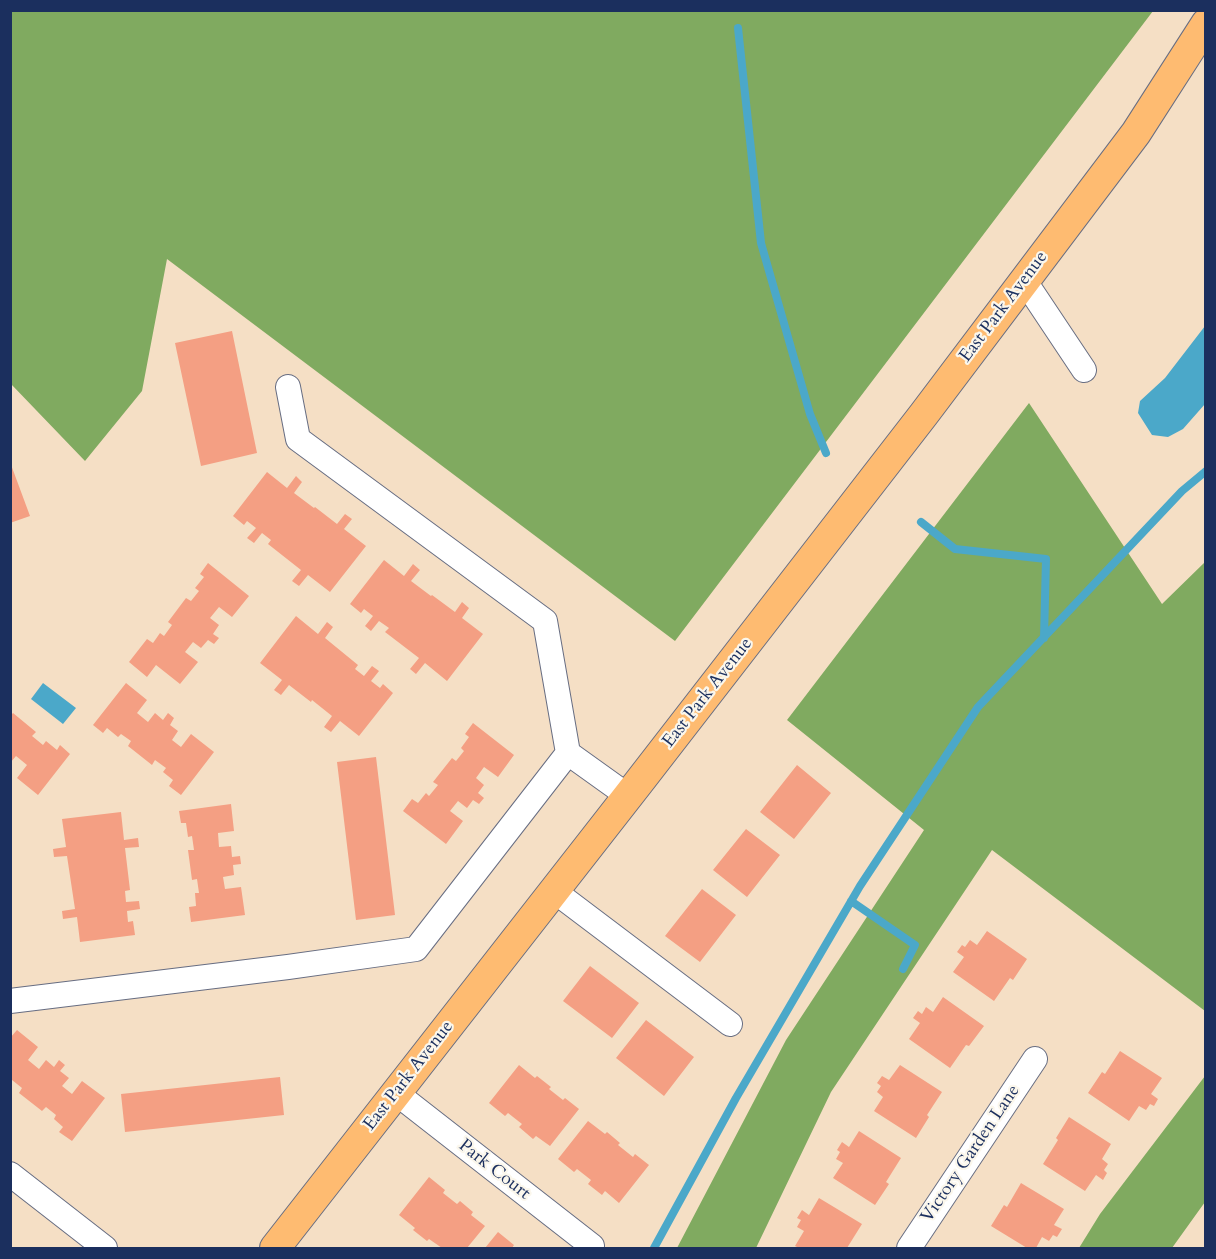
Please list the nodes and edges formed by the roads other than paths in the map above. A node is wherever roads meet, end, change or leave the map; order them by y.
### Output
1 (1206, 24) edge
2 (1206, 54) edge
3 (1136, 132) junction
4 (1024, 280) junction
5 (1084, 370) dead end
6 (288, 387) dead end
7 (568, 753) junction
8 (628, 796) junction
9 (554, 891) junction
10 (10, 1002) edge
11 (730, 1024) dead end
12 (1035, 1059) dead end
13 (396, 1093) junction
14 (10, 1174) edge
15 (592, 1246) dead end
16 (105, 1248) edge
17 (275, 1248) edge
18 (909, 1248) edge

1 - 3 main road, East Park Avenue
2 - 3 main road, East Park Avenue
3 - 4 main road, East Park Avenue
4 - 5 street
4 - 8 main road, East Park Avenue
6 - 7 street
7 - 8 street
7 - 10 street
8 - 9 main road, East Park Avenue
9 - 11 street
9 - 13 main road, East Park Avenue
12 - 18 street, Victory Garden Lane
13 - 15 street, Park Court
13 - 17 main road, East Park Avenue
14 - 16 street

